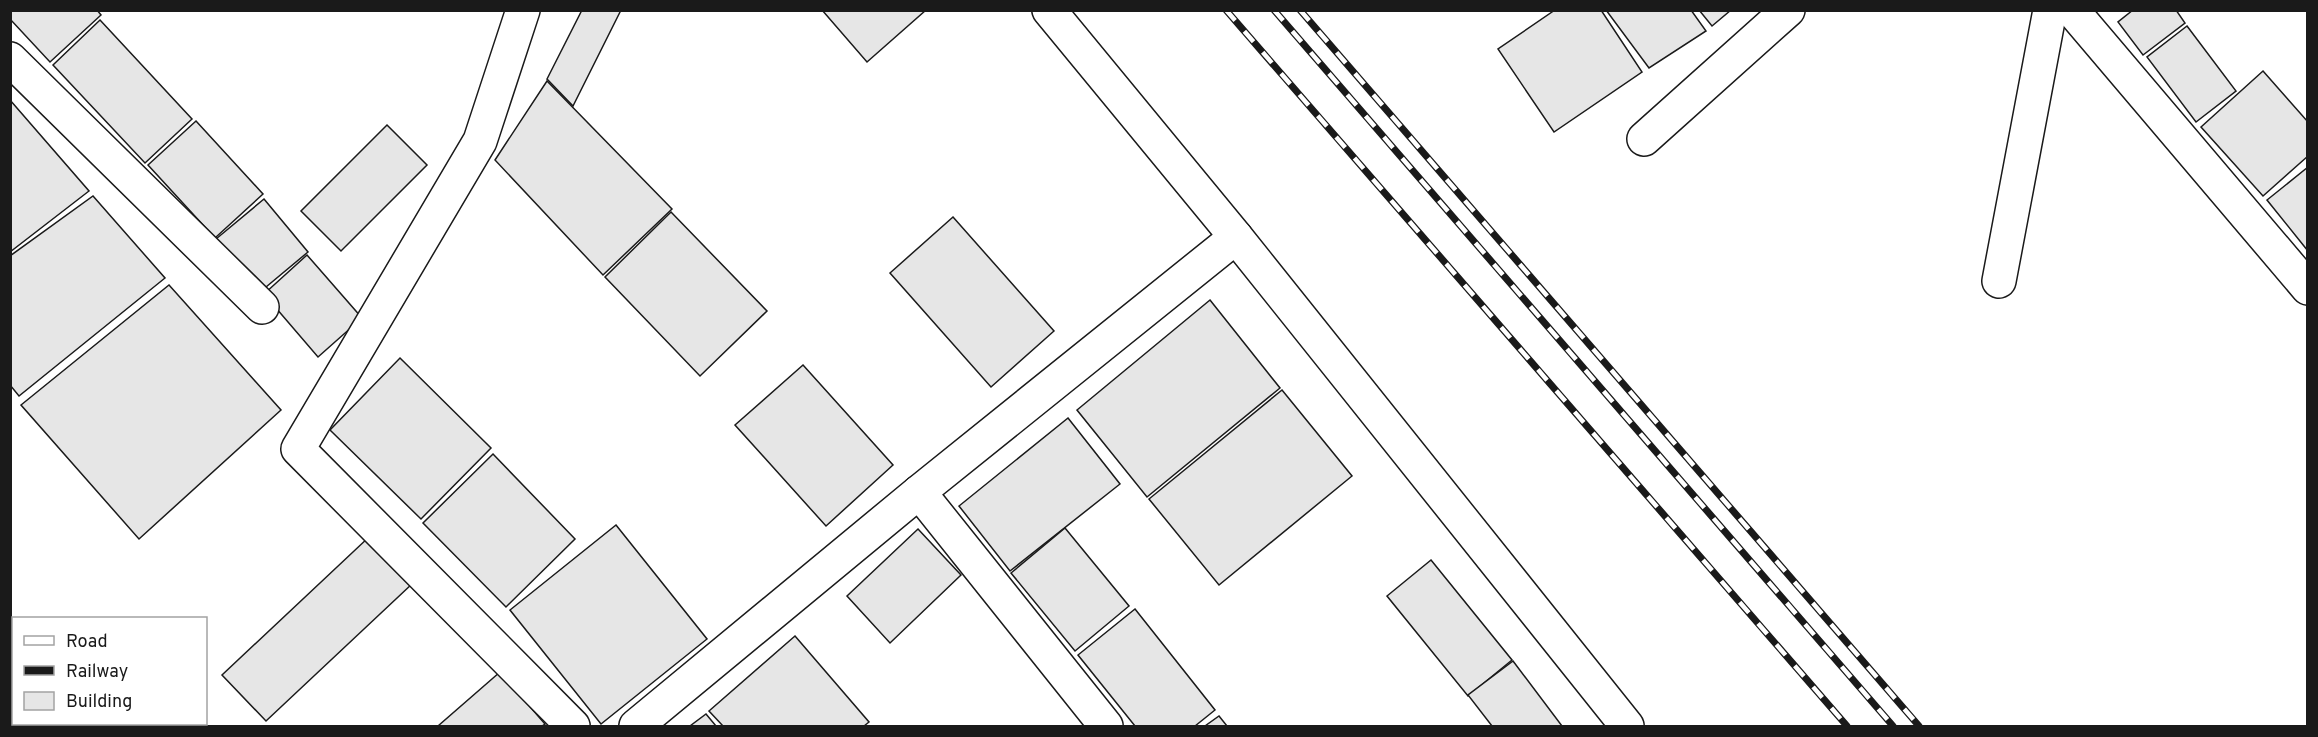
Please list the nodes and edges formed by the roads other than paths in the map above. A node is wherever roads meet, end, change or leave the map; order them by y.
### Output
1 (523, 10) edge
2 (1049, 10) edge
3 (1788, 10) edge
4 (2050, 10) edge
5 (2072, 10) edge
6 (10, 58) edge
7 (1644, 139) dead end
8 (1236, 237) junction
9 (1999, 281) dead end
10 (2307, 288) edge
11 (261, 307) dead end
12 (919, 492) junction
13 (573, 726) edge
14 (636, 726) edge
15 (1106, 726) edge
16 (1627, 726) edge

1 - 13 street
2 - 8 street
3 - 7 street
4 - 9 street
5 - 10 street
6 - 11 street
8 - 12 street
8 - 16 street
12 - 14 street
12 - 15 street

